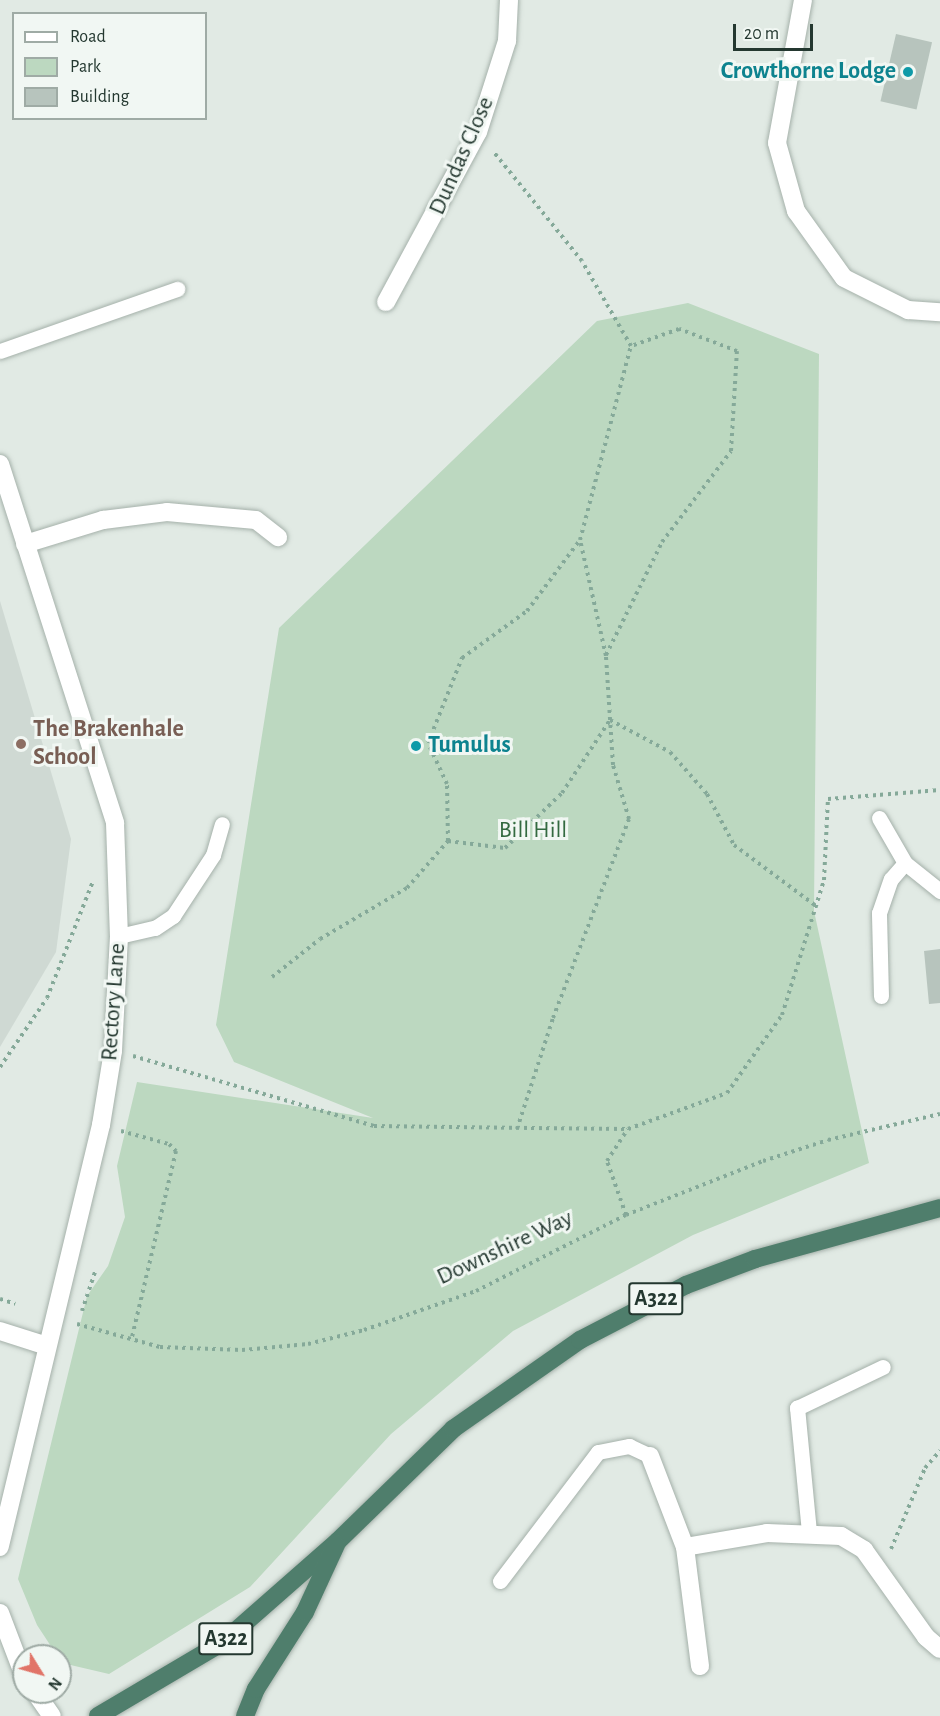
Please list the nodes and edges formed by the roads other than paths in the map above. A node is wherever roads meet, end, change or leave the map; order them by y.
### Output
1 (509, 0) edge
2 (803, 0) edge
3 (177, 289) dead end
4 (386, 302) dead end
5 (940, 312) edge
6 (0, 351) edge
7 (0, 464) edge
8 (279, 537) dead end
9 (25, 544) junction
10 (879, 818) dead end
11 (222, 824) dead end
12 (905, 863) junction
13 (940, 891) edge
14 (119, 936) junction
15 (881, 996) dead end
16 (940, 1208) edge
17 (0, 1331) edge
18 (47, 1346) junction
19 (883, 1367) dead end
20 (650, 1456) joint
21 (809, 1532) junction
22 (338, 1541) junction
23 (0, 1547) edge
24 (686, 1547) junction
25 (500, 1581) dead end
26 (0, 1613) edge
27 (12, 1644) edge
28 (940, 1648) edge
29 (700, 1666) dead end
30 (98, 1716) edge
31 (245, 1716) edge

1 - 4 street, Dundas Close
2 - 5 street
3 - 6 lane
7 - 9 street, Rectory Lane
8 - 9 street
9 - 14 street, Rectory Lane
10 - 12 lane
11 - 14 lane
12 - 13 lane
12 - 15 lane
14 - 18 street, Rectory Lane
16 - 22 highway, A322
17 - 18 street
18 - 23 street, Rectory Lane
19 - 21 lane
20 - 24 street
20 - 25 lane
21 - 24 street
21 - 28 street
22 - 30 highway, A322
22 - 31 highway, A322
24 - 29 street
26 - 27 street

